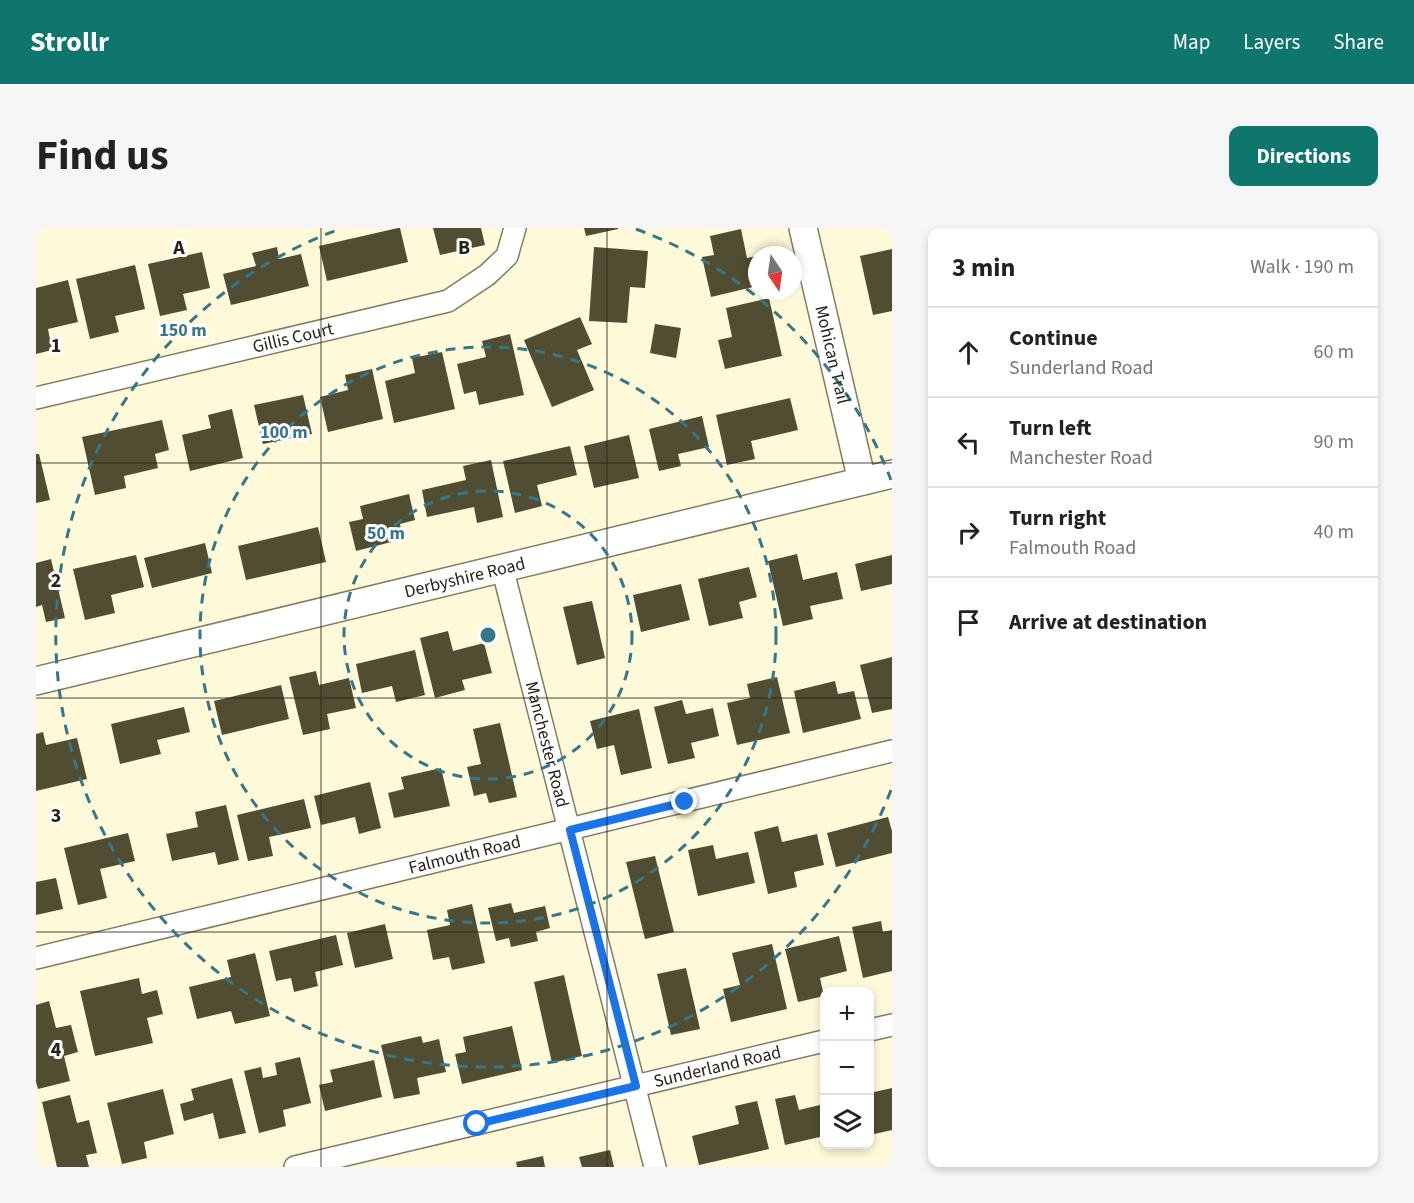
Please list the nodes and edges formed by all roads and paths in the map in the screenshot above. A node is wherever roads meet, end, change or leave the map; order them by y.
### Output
1 (515, 228) edge
2 (803, 228) edge
3 (36, 398) edge
4 (892, 474) edge
5 (862, 481) junction
6 (502, 567) junction
7 (36, 681) edge
8 (892, 751) edge
9 (570, 830) junction
10 (36, 958) edge
11 (892, 1024) edge
12 (874, 1029) edge
13 (820, 1042) edge
14 (636, 1086) junction
15 (295, 1167) edge
16 (655, 1167) edge

1 - 3 street, Gillis Court
2 - 5 street, Mohican Trail
4 - 5 street, Derbyshire Road
5 - 6 street, Derbyshire Road
6 - 7 street, Derbyshire Road
6 - 9 street, Manchester Road
8 - 9 street, Falmouth Road
9 - 10 street, Falmouth Road
9 - 14 street, Manchester Road
11 - 12 street
13 - 14 street, Sunderland Road
14 - 15 street, Sunderland Road
14 - 16 street, Manchester Road

